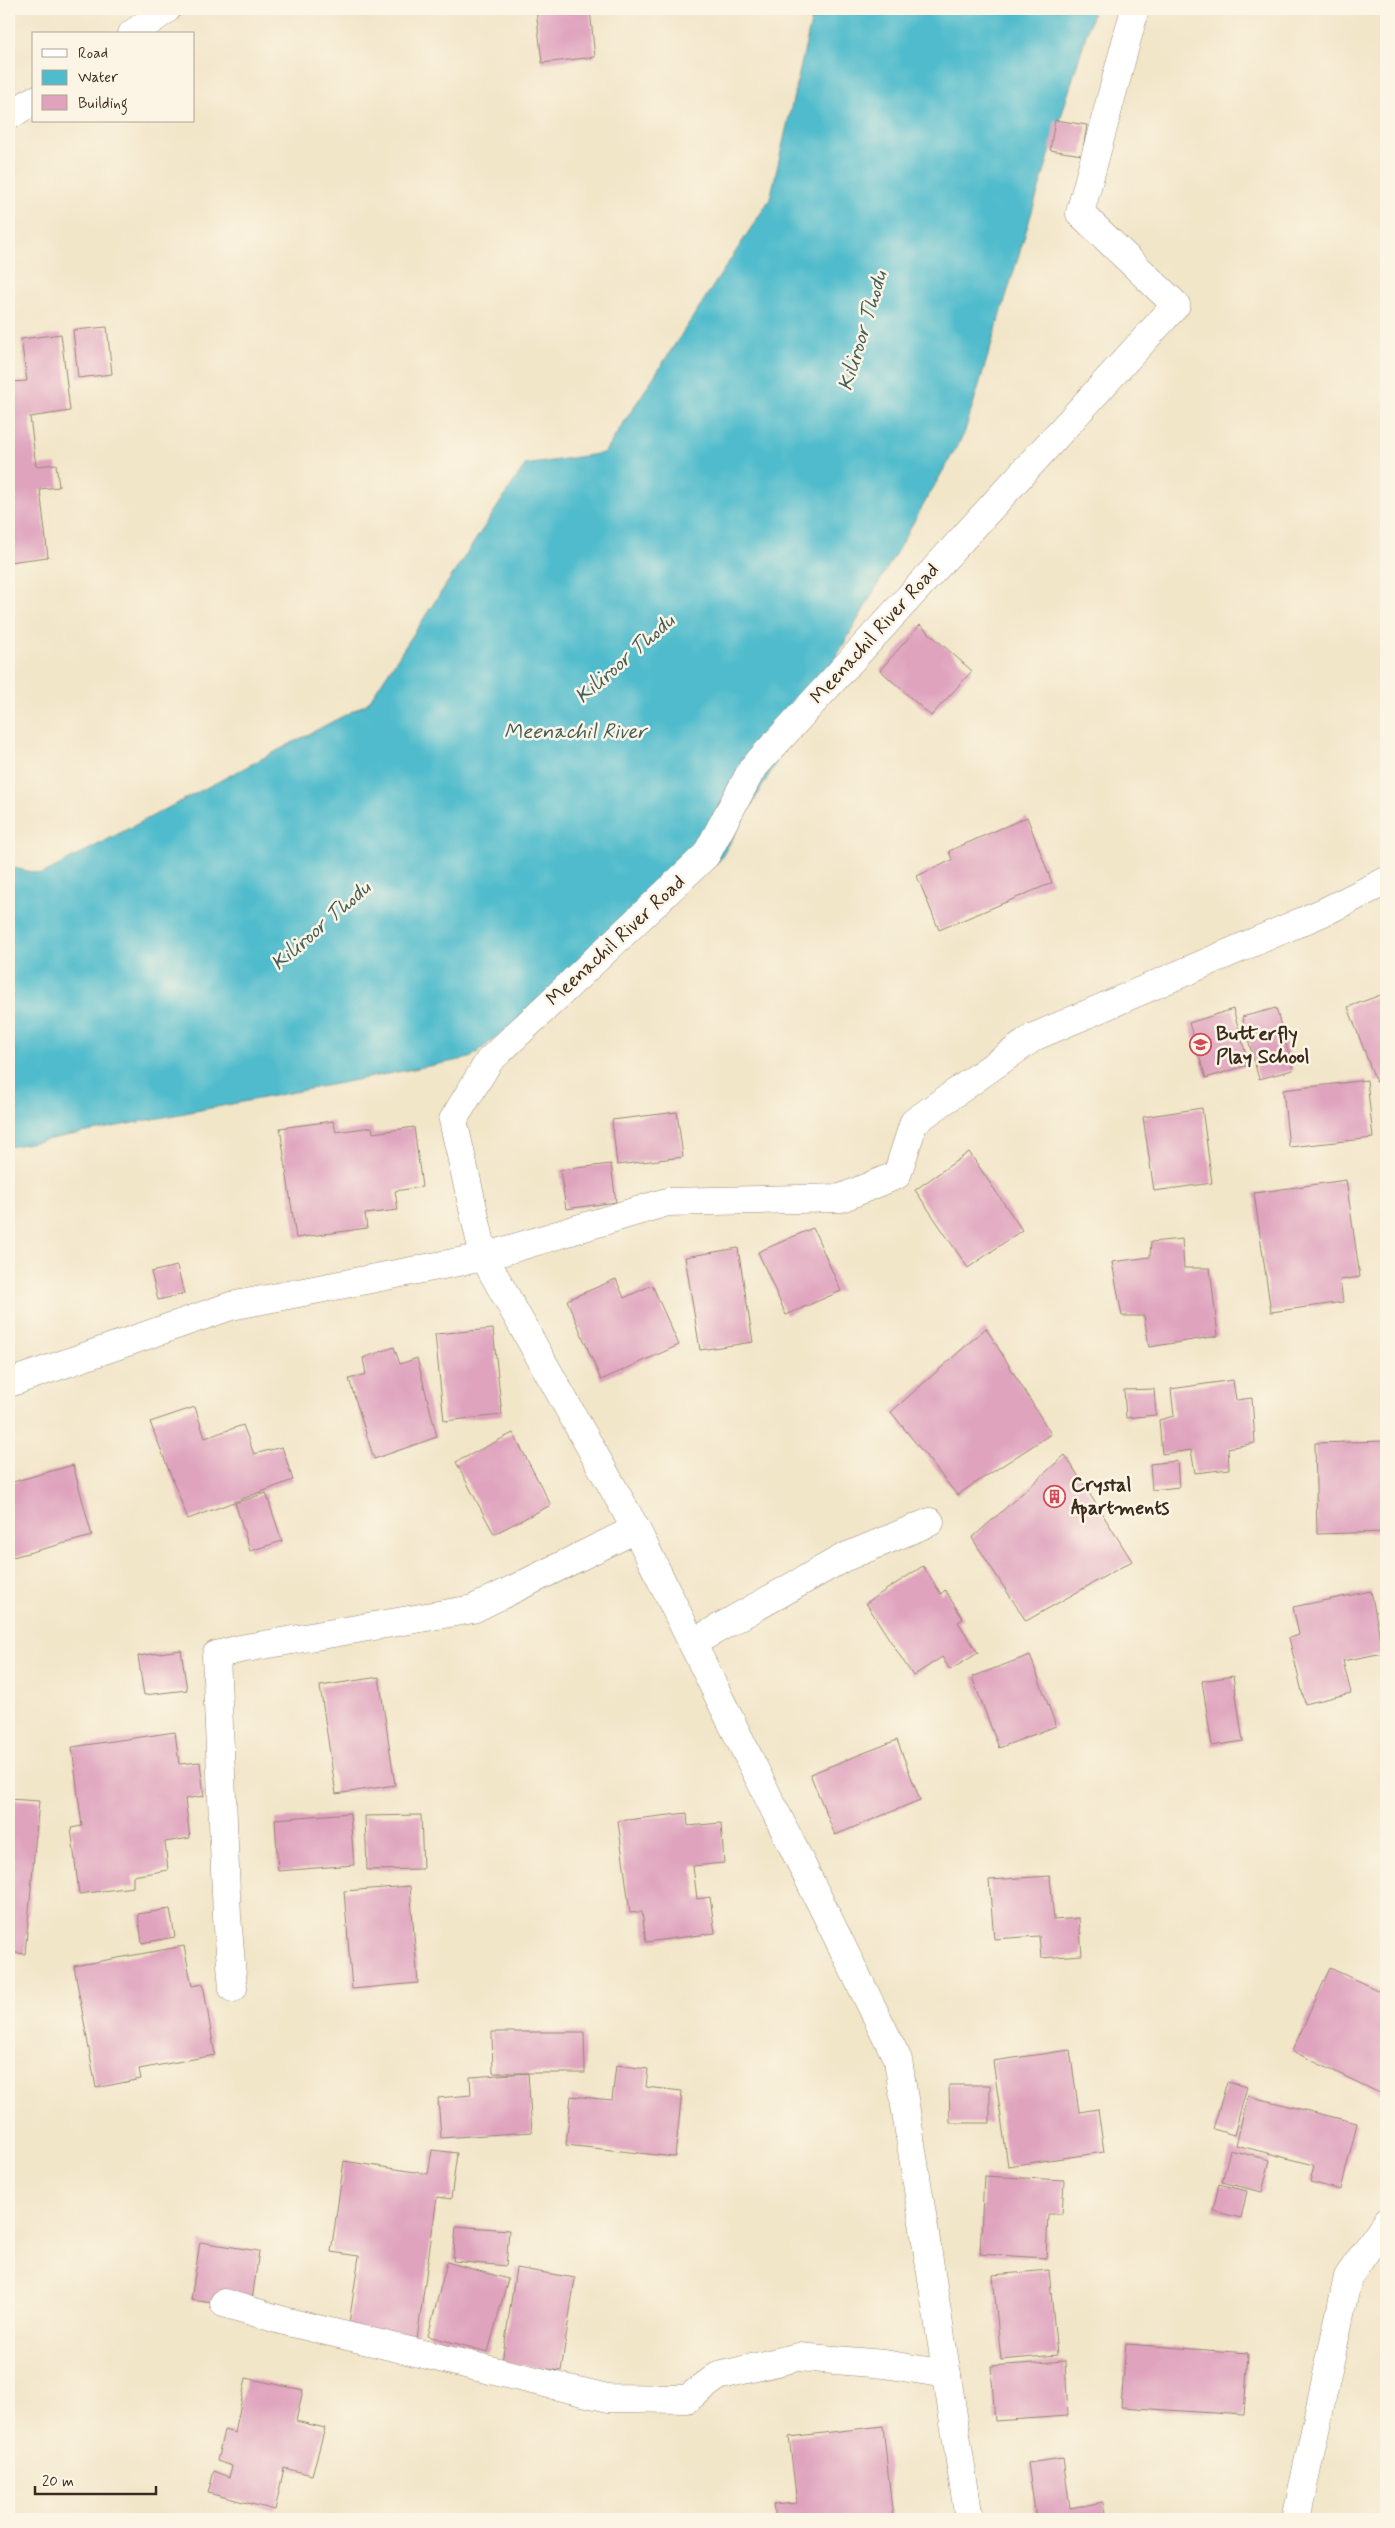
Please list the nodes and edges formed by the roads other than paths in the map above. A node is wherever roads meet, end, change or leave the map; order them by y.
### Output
1 (168, 9) edge
2 (1135, 9) edge
3 (135, 32) edge
4 (32, 101) edge
5 (9, 116) edge
6 (1386, 881) edge
7 (484, 1257) junction
8 (9, 1383) edge
9 (930, 1522) dead end
10 (636, 1529) junction
11 (694, 1642) junction
12 (233, 1988) dead end
13 (1386, 2222) edge
14 (224, 2303) dead end
15 (947, 2374) junction
16 (969, 2519) edge
17 (1296, 2519) edge

1 - 3 street
2 - 7 street, Meenachil River Road
4 - 5 street
6 - 7 street
7 - 8 street
7 - 10 street
9 - 11 street
10 - 11 street
10 - 12 street
11 - 15 street
13 - 17 street
14 - 15 street
15 - 16 street

